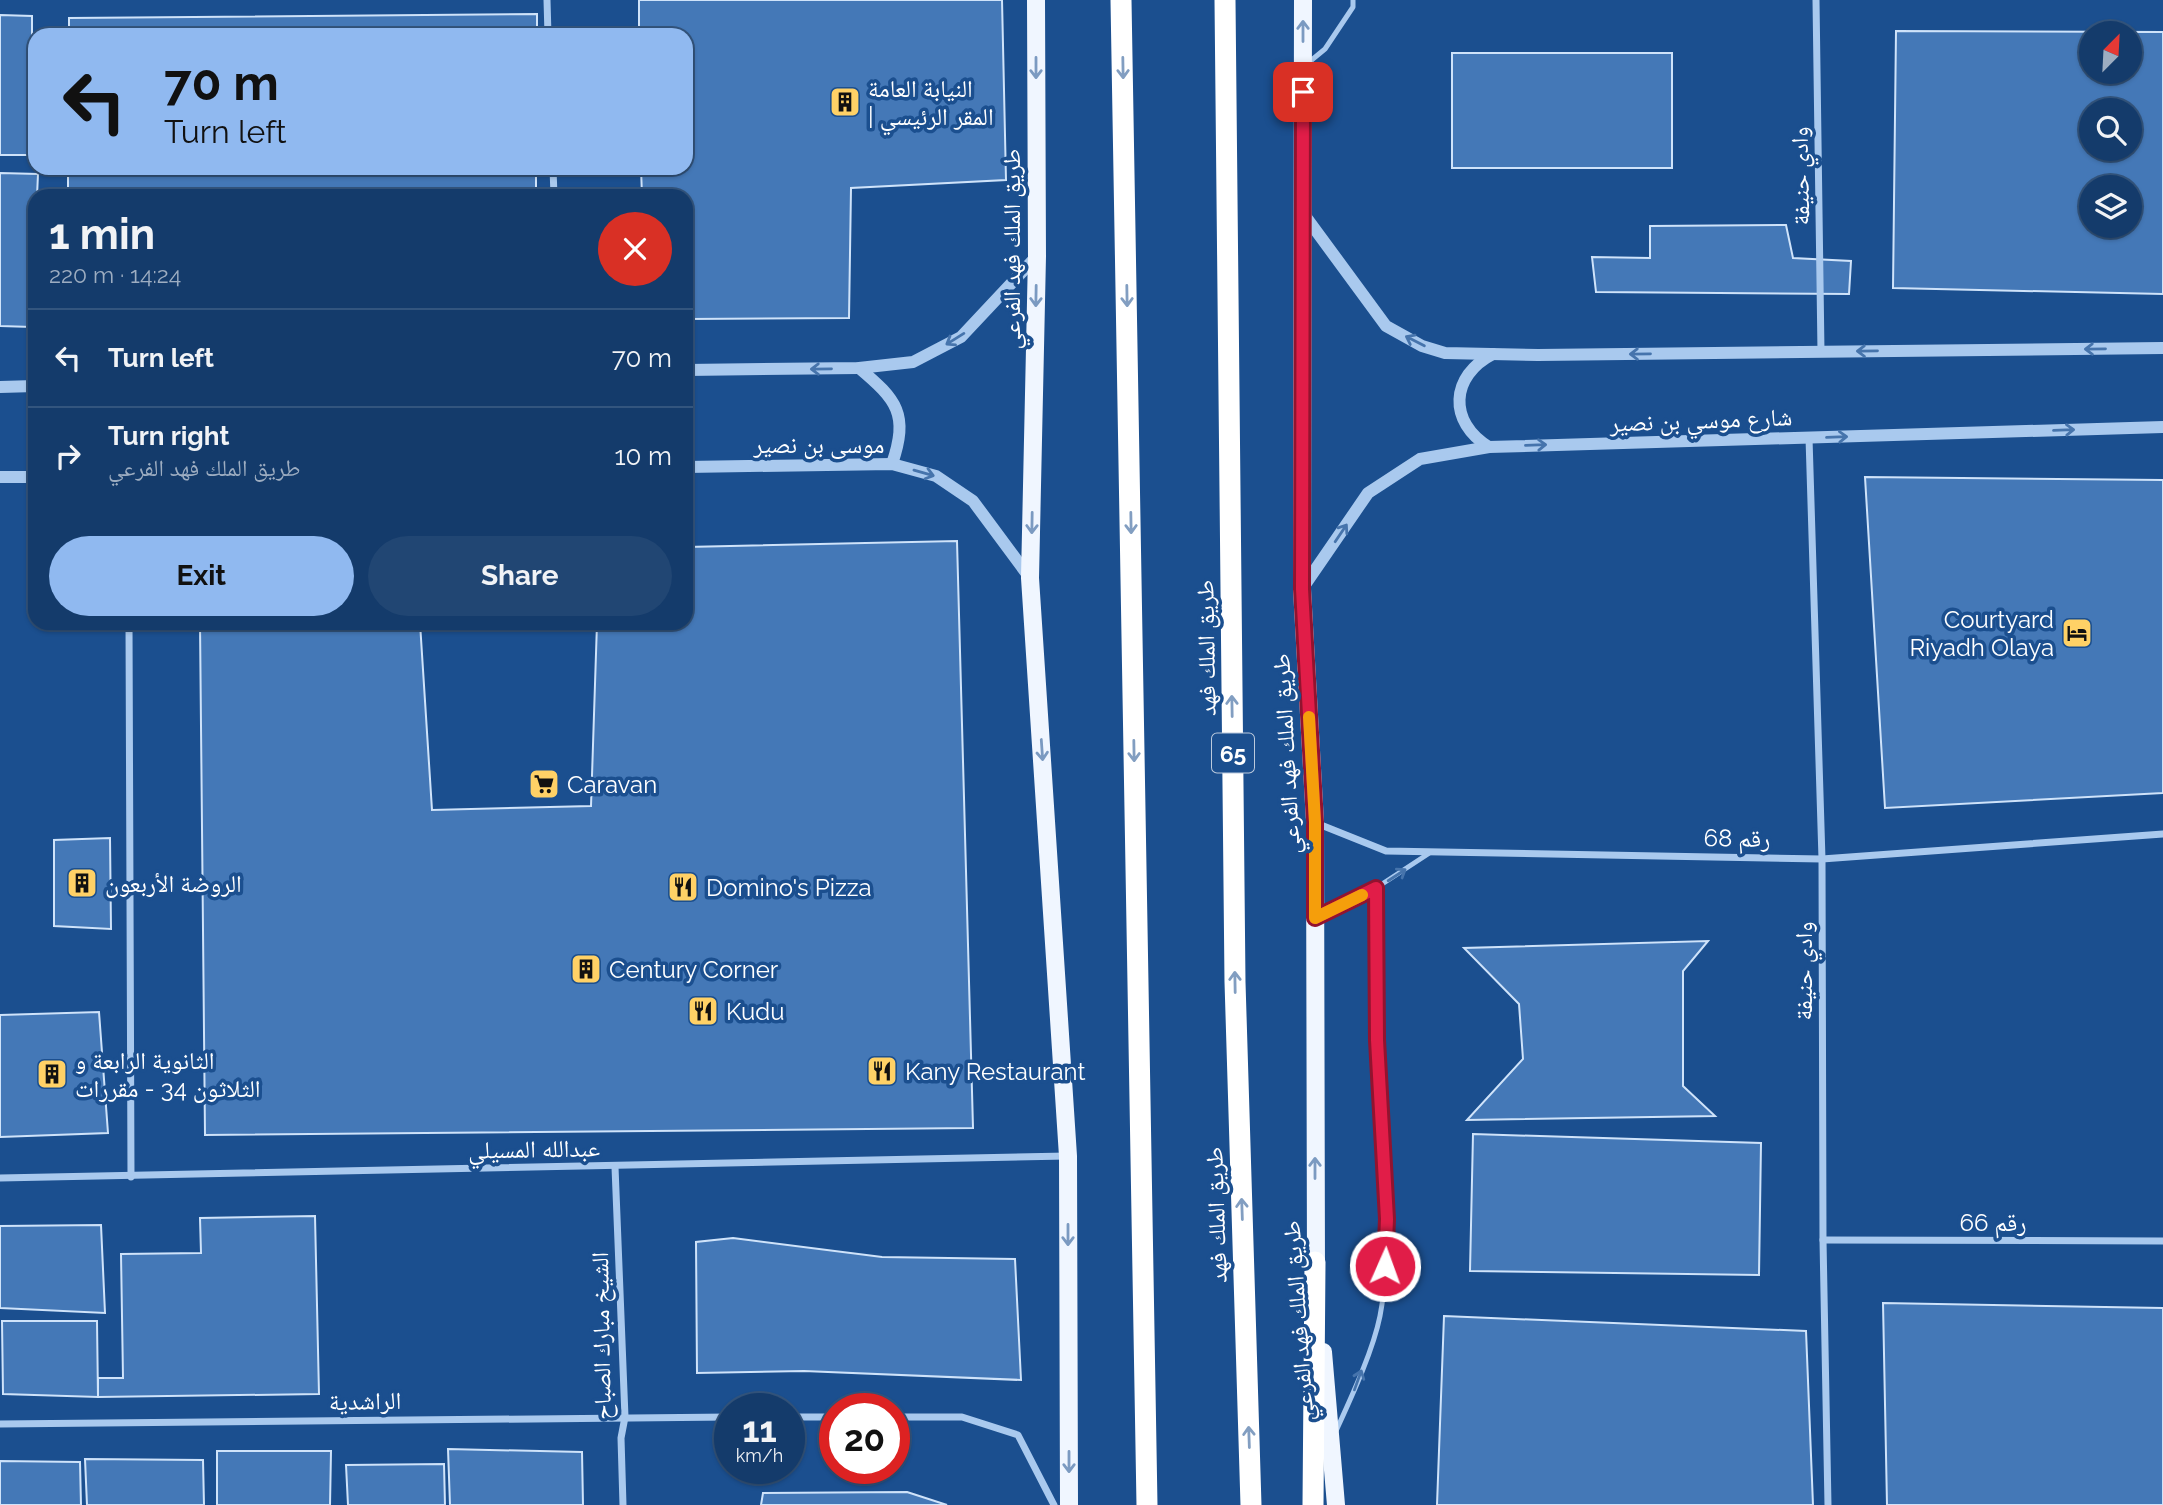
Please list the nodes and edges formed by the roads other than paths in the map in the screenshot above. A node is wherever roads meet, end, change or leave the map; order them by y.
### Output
1 (547, 0) edge
2 (1036, 0) edge
3 (1122, 0) edge
4 (1225, 0) edge
5 (1303, 0) edge
6 (1353, 0) edge
7 (1816, 0) edge
8 (548, 28) edge
9 (1303, 67) junction
10 (1303, 213) junction
11 (1037, 256) junction
12 (2163, 348) edge
13 (1821, 352) junction
14 (1493, 354) junction
15 (859, 368) junction
16 (693, 370) edge
17 (28, 386) edge
18 (0, 387) edge
19 (2163, 427) edge
20 (1810, 438) junction
21 (1489, 447) junction
22 (892, 464) junction
23 (693, 467) edge
24 (0, 477) edge
25 (28, 477) edge
26 (1030, 578) junction
27 (1302, 589) junction
28 (129, 630) edge
29 (1315, 822) junction
30 (2163, 834) edge
31 (1431, 852) junction
32 (1822, 859) junction
33 (1376, 888) junction
34 (1315, 918) junction
35 (1068, 1156) junction
36 (615, 1167) junction
37 (131, 1177) junction
38 (0, 1178) edge
39 (1823, 1240) junction
40 (2163, 1241) edge
41 (1315, 1262) junction
42 (625, 1417) junction
43 (714, 1417) edge
44 (910, 1417) edge
45 (0, 1424) edge
46 (1331, 1443) junction
47 (1334, 1474) junction
48 (622, 1505) edge
49 (1054, 1505) edge
50 (1069, 1505) edge
51 (1147, 1505) edge
52 (1251, 1505) edge
53 (1312, 1505) edge
54 (1336, 1505) edge
55 (1345, 1505) edge
56 (1828, 1505) edge

1 - 8 street
2 -> 11 main road, طريق الملك فهد الفرعي
3 -> 51 highway
52 -> 4 highway, طريق الملك فهد / 65
9 -> 5 main road, طريق الملك فهد الفرعي
6 - 9 lane
7 - 13 street, وادي حنيفة
9 - 10 main road, طريق الملك فهد الفرعي
14 -> 10 street
10 - 27 main road, طريق الملك فهد الفرعي
11 -> 15 street
11 -> 26 main road, طريق الملك فهد الفرعي
12 -> 13 street
13 -> 14 street
14 - 21 street
15 -> 16 street
15 - 22 street
17 - 18 street
20 -> 19 street, شارع موسي بن نصير
21 -> 20 street, شارع موسي بن نصير
20 - 32 street, وادي حنيفة
27 -> 21 street, شارع موسي بن نصير
22 - 23 street, موسى بن نصير
22 -> 26 street, موسى بن نصير
24 - 25 street
26 -> 35 main road, طريق الملك فهد الفرعي
27 - 29 main road, طريق الملك فهد الفرعي
28 - 37 street
29 - 31 street, رقم 68
29 - 34 main road, طريق الملك فهد الفرعي
30 - 32 street, رقم 68
31 - 32 street, رقم 68
33 -> 31 lane
32 - 39 street, وادي حنيفة
33 - 34 lane
46 -> 33 lane
41 -> 34 main road, طريق الملك فهد الفرعي
35 - 36 street, عبدالله المسيلي
35 -> 50 main road, طريق الملك فهد الفرعي
36 - 37 street, عبدالله المسيلي
36 - 42 street, الشيخ مبارك الصباح
37 - 38 street, عبدالله المسيلي
39 - 40 street, رقم 66
39 - 56 street, وادي حنيفة
41 - 46 main road, طريق الملك فهد الفرعي
41 - 53 highway
42 - 43 street, الراشدية
42 - 45 street, الراشدية
42 - 48 street, الشيخ مبارك الصباح
44 - 49 street
46 - 47 main road, طريق الملك فهد الفرعي
47 - 54 main road, طريق الملك فهد الفرعي
47 - 55 street

